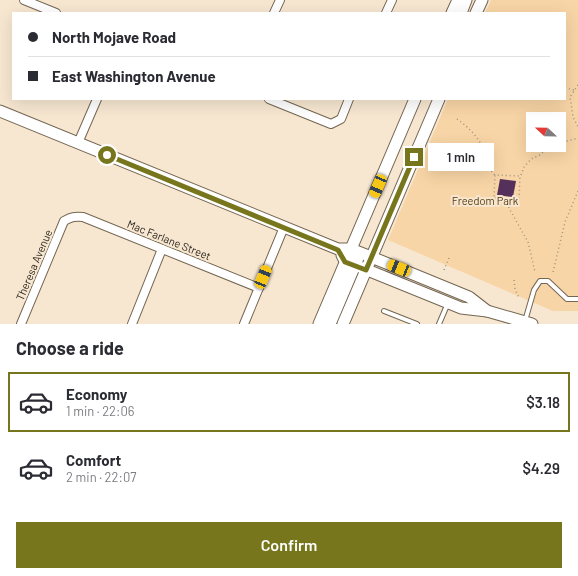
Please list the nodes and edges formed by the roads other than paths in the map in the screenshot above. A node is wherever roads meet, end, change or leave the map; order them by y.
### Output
1 (24, 0) edge
2 (280, 0) edge
3 (392, 0) edge
4 (458, 0) edge
5 (466, 0) edge
6 (482, 0) edge
7 (54, 12) edge
8 (274, 12) edge
9 (386, 12) edge
10 (452, 12) edge
11 (461, 12) edge
12 (476, 12) edge
13 (97, 100) edge
14 (271, 100) edge
15 (349, 100) edge
16 (415, 100) edge
17 (436, 100) edge
18 (439, 100) edge
19 (0, 112) edge
20 (432, 115) junction
21 (78, 143) junction
22 (70, 218) joint
23 (284, 227) junction
24 (162, 249) junction
25 (338, 250) junction
26 (356, 250) junction
27 (371, 257) junction
28 (350, 263) junction
29 (366, 270) junction
30 (258, 288) junction
31 (578, 299) edge
32 (448, 303) junction
33 (384, 311) dead end
34 (487, 311) junction
35 (530, 323) edge
36 (21, 324) edge
37 (132, 324) edge
38 (244, 324) edge
39 (318, 324) edge
40 (330, 324) edge
41 (343, 324) edge
42 (417, 324) edge
43 (439, 324) edge

1 - 7 street
2 - 8 street
3 - 9 street
4 - 10 street
5 - 11 street
6 - 12 street
13 - 21 street
14 - 15 street
16 - 26 street
17 - 20 street
18 - 20 street
19 - 21 street
20 - 27 street
21 - 23 street
22 - 24 street, Mac Farlane Street
22 - 36 street, Theresa Avenue
23 - 25 street
23 - 30 street
24 - 30 street, Mac Farlane Street
24 - 37 street
25 - 26 street
25 - 28 street
26 - 27 street
26 - 28 street
27 - 29 street
27 - 34 street
28 - 29 street
28 - 39 street
28 - 40 street
29 - 32 street
29 - 41 street
30 - 38 street
31 - 35 lane
32 - 34 street
32 - 43 lane
33 - 42 lane
34 - 35 street

